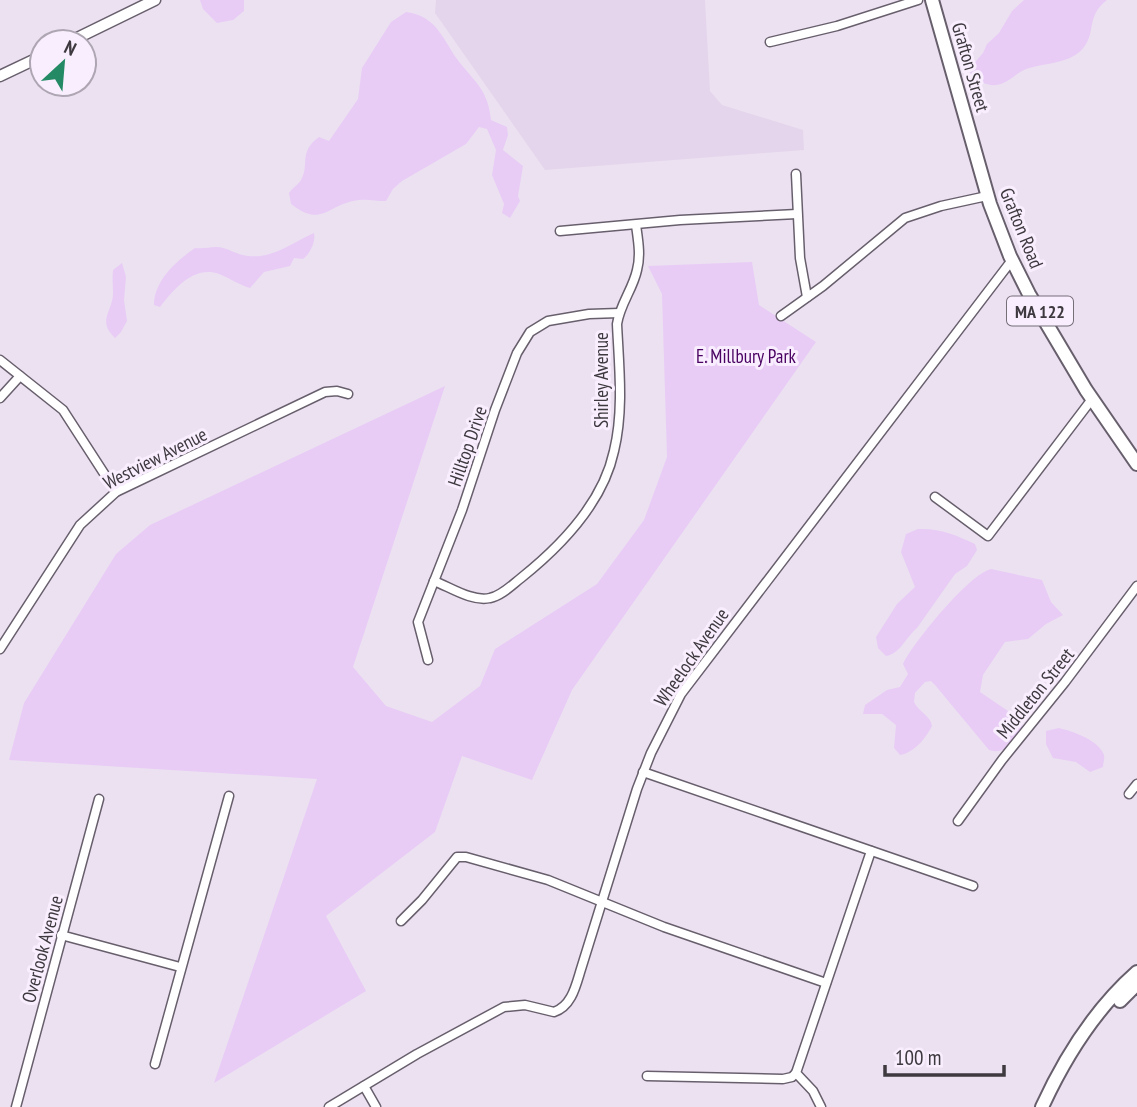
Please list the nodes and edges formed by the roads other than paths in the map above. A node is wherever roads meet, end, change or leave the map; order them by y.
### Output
1 (155, 0) edge
2 (918, 0) edge
3 (932, 0) edge
4 (98, 28) edge
5 (770, 42) dead end
6 (28, 63) edge
7 (0, 76) edge
8 (973, 144) joint
9 (796, 174) dead end
10 (988, 196) junction
11 (797, 214) junction
12 (636, 225) junction
13 (560, 231) dead end
14 (1012, 260) junction
15 (807, 297) junction
16 (619, 313) junction
17 (781, 316) dead end
18 (0, 360) edge
19 (20, 376) junction
20 (348, 394) dead end
21 (0, 398) edge
22 (1092, 399) junction
23 (1137, 464) edge
24 (116, 492) junction
25 (935, 497) dead end
26 (434, 581) junction
27 (1137, 586) edge
28 (0, 649) edge
29 (428, 660) dead end
30 (643, 772) junction
31 (1137, 785) edge
32 (1129, 794) dead end
33 (229, 796) dead end
34 (99, 799) dead end
35 (958, 821) dead end
36 (870, 851) junction
37 (973, 886) dead end
38 (601, 900) junction
39 (401, 921) dead end
40 (61, 935) junction
41 (180, 967) junction
42 (1137, 972) edge
43 (826, 983) junction
44 (1137, 984) edge
45 (155, 1065) dead end
46 (796, 1073) junction
47 (647, 1076) dead end
48 (364, 1086) junction
49 (16, 1107) edge
50 (329, 1107) edge
51 (376, 1107) edge
52 (821, 1107) edge
53 (1042, 1107) edge
54 (1052, 1107) edge

1 - 4 main road
2 - 5 street
3 - 8 highway, Grafton Street / MA 122
6 - 7 main road
8 - 10 highway, Grafton Road / MA 122
9 - 11 street
10 - 14 highway, Grafton Road / MA 122
10 - 15 street
11 - 12 street
11 - 15 street
12 - 13 street
12 - 16 street, Shirley Avenue
14 - 22 highway, Grafton Road / MA 122
14 - 30 street, Wheelock Avenue
15 - 17 street
16 - 26 street, Hilltop Drive
16 - 26 street, Shirley Avenue
18 - 19 street
19 - 21 street
19 - 24 street
20 - 24 street, Westview Avenue
22 - 23 highway, Grafton Road / MA 122
22 - 25 street
24 - 28 street, Westview Avenue
26 - 29 street, Hilltop Drive
27 - 35 street, Middleton Street
30 - 36 street
30 - 38 street, Wheelock Avenue
31 - 32 street
33 - 41 street
34 - 40 street, Overlook Avenue
36 - 37 street
36 - 43 street
38 - 39 street
38 - 43 street
38 - 48 street, Wheelock Avenue
40 - 41 street
40 - 49 street, Overlook Avenue
41 - 45 street
42 - 53 highway
43 - 46 street
44 - 54 highway
46 - 47 street
46 - 52 street
48 - 50 street, Wheelock Avenue
48 - 51 street

